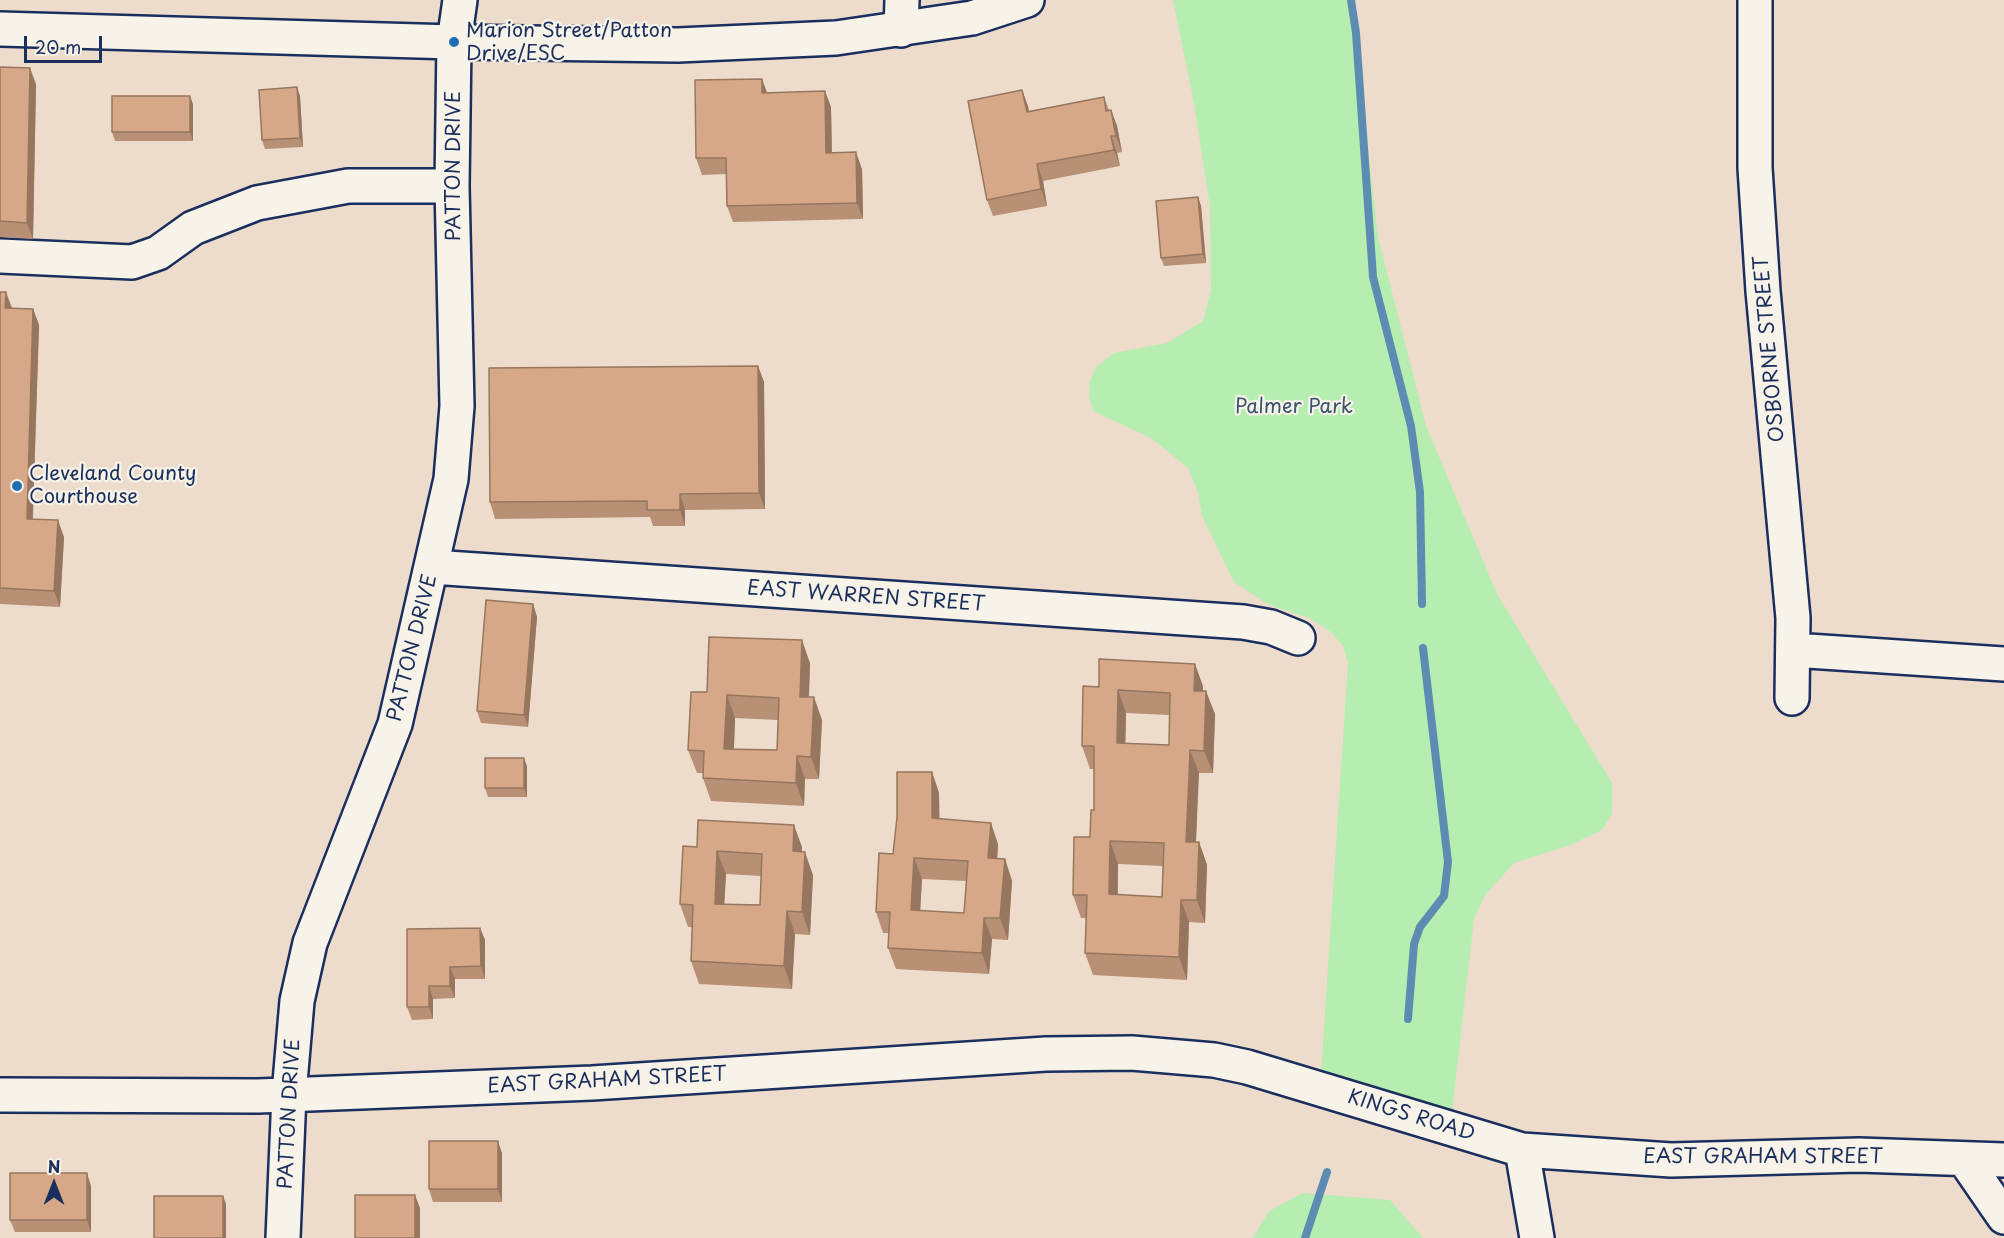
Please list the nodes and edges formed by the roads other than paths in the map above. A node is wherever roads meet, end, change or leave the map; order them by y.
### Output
1 (460, 0) edge
2 (1027, 0) edge
3 (1755, 0) edge
4 (902, 15) edge
5 (0, 29) edge
6 (454, 42) junction
7 (452, 186) junction
8 (0, 256) edge
9 (432, 567) junction
10 (1298, 638) dead end
11 (1793, 650) junction
12 (2004, 664) edge
13 (1792, 698) dead end
14 (1214, 1060) joint
15 (289, 1094) junction
16 (0, 1095) edge
17 (1522, 1150) junction
18 (1964, 1159) junction
19 (2004, 1160) edge
20 (2004, 1217) edge
21 (283, 1238) edge
22 (1537, 1238) edge

1 - 6 street, PATTON DRIVE
2 - 4 street
3 - 11 street, OSBORNE STREET
4 - 6 street
5 - 6 street
6 - 7 street, PATTON DRIVE
7 - 8 street
7 - 9 street, PATTON DRIVE
9 - 10 street, EAST WARREN STREET
9 - 15 street, PATTON DRIVE
11 - 12 street
11 - 13 street, OSBORNE STREET
14 - 15 street, EAST GRAHAM STREET
14 - 17 street, KINGS ROAD
15 - 16 street, EAST GRAHAM STREET
15 - 21 street, PATTON DRIVE
17 - 18 street, EAST GRAHAM STREET
17 - 22 street
18 - 19 street, EAST GRAHAM STREET
18 - 20 street

